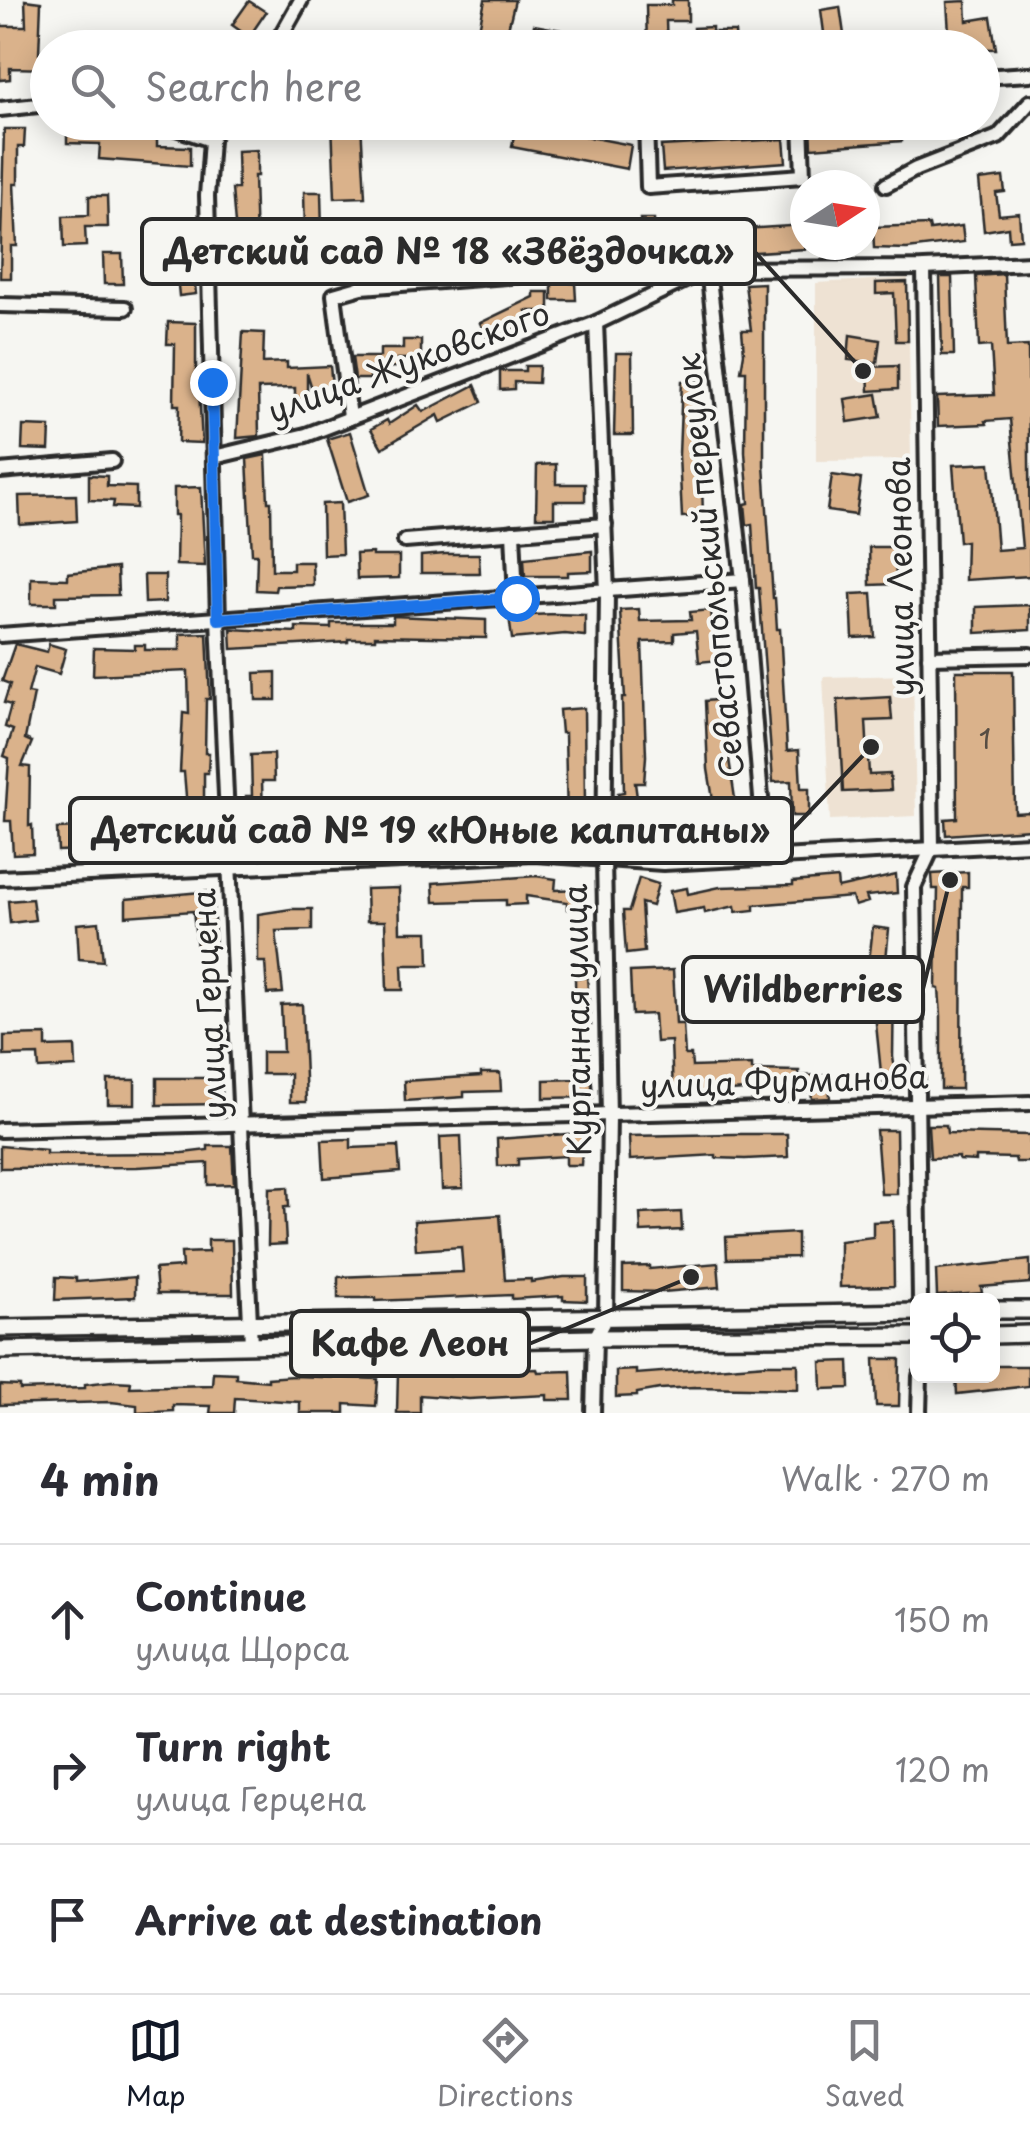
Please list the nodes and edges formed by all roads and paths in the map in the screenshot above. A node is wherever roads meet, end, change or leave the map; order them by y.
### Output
1 (301, 0) edge
2 (284, 30) edge
3 (1030, 74) edge
4 (1000, 75) edge
5 (1030, 102) edge
6 (30, 106) edge
7 (0, 109) edge
8 (1000, 135) edge
9 (210, 140) edge
10 (647, 140) edge
11 (801, 140) edge
12 (990, 140) edge
13 (886, 185) dead end
14 (1030, 263) edge
15 (924, 268) junction
16 (708, 269) junction
17 (549, 273) dead end
18 (0, 305) edge
19 (125, 308) dead end
20 (596, 323) junction
21 (350, 416) junction
22 (214, 457) junction
23 (112, 461) dead end
24 (0, 471) edge
25 (604, 525) junction
26 (513, 532) junction
27 (405, 540) dead end
28 (742, 580) junction
29 (607, 592) junction
30 (516, 598) junction
31 (218, 619) junction
32 (0, 635) edge
33 (1030, 655) edge
34 (930, 657) junction
35 (1030, 844) edge
36 (932, 848) junction
37 (766, 858) junction
38 (604, 859) junction
39 (230, 869) junction
40 (0, 878) edge
41 (1030, 1102) edge
42 (918, 1106) junction
43 (609, 1116) junction
44 (243, 1126) junction
45 (0, 1130) edge
46 (920, 1293) edge
47 (1000, 1310) edge
48 (1030, 1310) edge
49 (910, 1312) edge
50 (606, 1317) junction
51 (250, 1324) junction
52 (0, 1328) edge
53 (1030, 1334) edge
54 (1000, 1335) edge
55 (910, 1336) edge
56 (595, 1338) junction
57 (251, 1346) junction
58 (0, 1350) edge
59 (920, 1383) edge
60 (593, 1413) edge
61 (919, 1413) edge

1 - 2 street
3 - 4 street
5 - 8 street
6 - 7 street
9 - 22 street, улица Герцена
10 - 11 street
12 - 13 street
14 - 15 street, улица Жуковского
15 - 16 street, улица Жуковского
15 - 34 street, улица Леонова
16 - 20 street, улица Жуковского
16 - 28 street, Севастопольский переулок
17 - 21 street
18 - 19 street
20 - 21 street, улица Жуковского
20 - 25 street, Курганная улица
21 - 22 street, улица Жуковского
22 - 31 street, улица Герцена
23 - 24 street
25 - 26 street
25 - 29 street, Курганная улица
26 - 27 street
26 - 30 street
28 - 29 street
28 - 37 street, Севастопольский переулок
29 - 30 street
29 - 38 street, Курганная улица
30 - 31 street
31 - 32 street
31 - 39 street, улица Герцена
33 - 34 street
34 - 36 street, улица Леонова
35 - 36 street
36 - 37 street
36 - 42 street, улица Леонова
37 - 38 street
38 - 39 street
38 - 43 street, Курганная улица
39 - 40 street
39 - 44 street, улица Герцена
41 - 42 street, улица Фурманова
42 - 43 street, улица Фурманова
42 - 46 street, улица Леонова
43 - 44 street, улица Фурманова
43 - 50 street, Курганная улица
44 - 45 street, улица Фурманова
44 - 51 street, улица Герцена
47 - 48 main road
49 - 50 main road
50 - 51 main road
50 - 56 street, Курганная улица
51 - 52 main road
51 - 57 street, улица Герцена
53 - 54 main road
55 - 56 main road
56 - 57 main road
56 - 60 street, Курганная улица
57 - 58 main road
59 - 61 street

